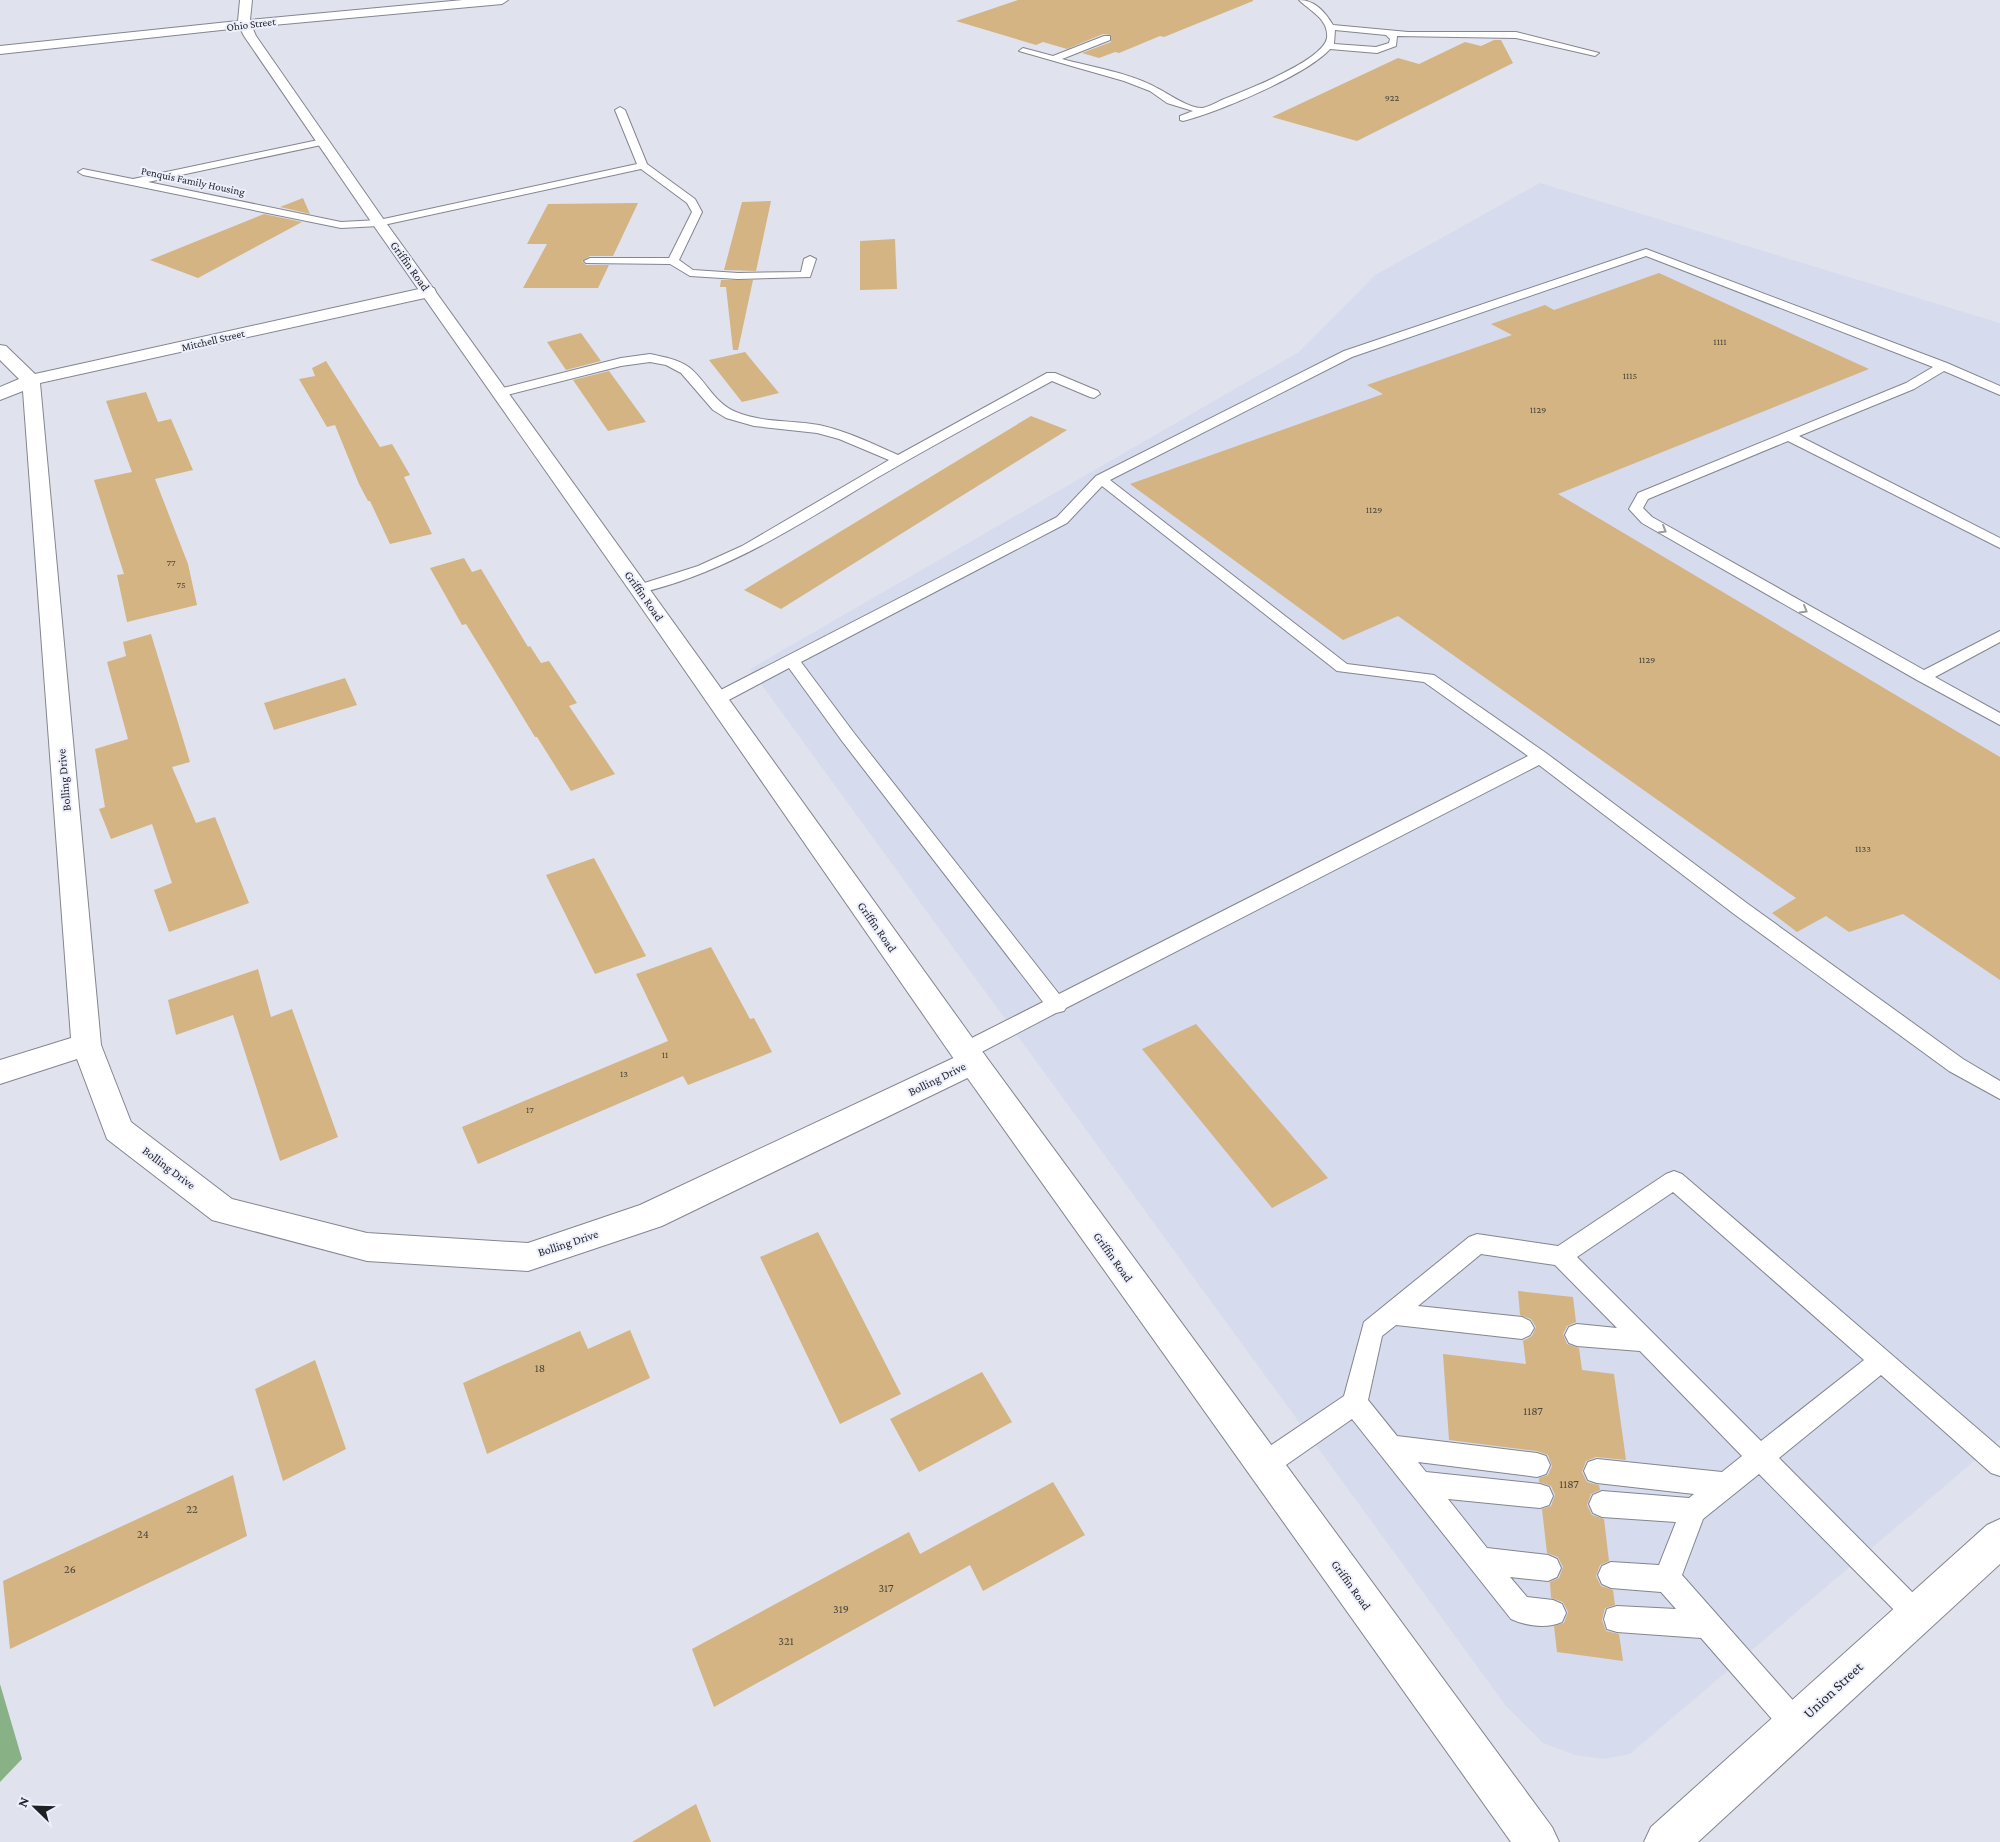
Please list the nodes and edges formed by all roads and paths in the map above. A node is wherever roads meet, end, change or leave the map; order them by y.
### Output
1 (246, 0) edge
2 (502, 0) edge
3 (1303, 0) edge
4 (244, 25) junction
5 (1330, 27) junction
6 (1389, 34) junction
7 (1107, 38) dead end
8 (1328, 46) junction
9 (0, 50) edge
10 (1023, 51) dead end
11 (1595, 53) dead end
12 (1054, 59) junction
13 (620, 110) dead end
14 (1203, 111) junction
15 (1183, 118) dead end
16 (323, 142) junction
17 (643, 166) junction
18 (83, 172) dead end
19 (133, 182) junction
20 (379, 223) junction
21 (810, 259) dead end
22 (590, 261) dead end
23 (674, 261) junction
24 (428, 292) junction
25 (0, 350) edge
26 (1943, 366) junction
27 (31, 380) junction
28 (2000, 391) edge
29 (0, 394) edge
30 (499, 394) junction
31 (1094, 394) dead end
32 (1789, 436) junction
33 (899, 460) junction
34 (1101, 479) junction
35 (1643, 496) joint
36 (2000, 544) edge
37 (640, 589) junction
38 (2000, 636) edge
39 (792, 661) junction
40 (1923, 677) junction
41 (717, 699) junction
42 (2000, 720) edge
43 (1540, 757) junction
44 (1057, 1006) junction
45 (86, 1045) junction
46 (969, 1056) junction
47 (0, 1072) edge
48 (2000, 1091) edge
49 (1561, 1256) junction
50 (1391, 1314) junction
51 (1522, 1328) dead end
52 (1578, 1334) dead end
53 (1645, 1341) junction
54 (1882, 1360) junction
55 (1355, 1403) junction
56 (1390, 1447) junction
57 (1760, 1458) junction
58 (2000, 1464) edge
59 (1264, 1465) junction
60 (1537, 1465) dead end
61 (1597, 1471) dead end
62 (1419, 1484) junction
63 (1725, 1485) junction
64 (1540, 1496) dead end
65 (1602, 1504) dead end
66 (1693, 1511) junction
67 (2000, 1538) edge
68 (1480, 1560) junction
69 (1548, 1568) dead end
70 (1611, 1575) dead end
71 (1667, 1579) junction
72 (1553, 1613) dead end
73 (1916, 1614) junction
74 (1617, 1619) dead end
75 (1708, 1625) junction
76 (1796, 1725) junction
77 (1538, 1842) edge
78 (1666, 1842) edge

1 - 4 main road
2 - 4 main road, Ohio Street
3 - 5 lane
4 - 9 main road, Ohio Street
4 - 16 main road, Griffin Road
5 - 6 lane
5 - 8 lane
6 - 8 lane
6 - 11 lane
7 - 12 lane
8 - 14 lane
10 - 12 lane
12 - 14 lane
13 - 17 lane
14 - 15 lane
16 - 19 lane, Penquis Family Housing
16 - 20 main road, Griffin Road
17 - 20 lane, Penquis Family Housing
17 - 23 lane
18 - 19 lane
19 - 20 lane, Penquis Family Housing
20 - 24 main road, Griffin Road
21 - 23 lane
22 - 23 lane
24 - 27 main road, Mitchell Street
24 - 30 main road, Griffin Road
25 - 27 main road
26 - 28 lane
26 - 32 lane
26 - 34 lane
27 - 29 main road, Mitchell Street
27 - 45 main road, Bolling Drive
30 - 33 lane
30 - 37 main road, Griffin Road
31 - 33 lane
32 - 35 lane
32 - 36 lane
33 - 37 lane
34 - 39 lane
34 - 43 lane
35 -> 40 lane
37 - 41 main road, Griffin Road
38 - 40 lane
39 - 41 lane
39 - 44 lane
40 - 42 lane
41 - 46 main road, Griffin Road
43 - 44 lane
43 - 48 lane
44 - 46 lane
45 - 46 main road, Bolling Drive
45 - 47 main road
46 - 59 main road, Griffin Road
49 - 50 lane
49 - 53 lane
49 - 54 lane
50 - 51 lane
50 - 55 lane
52 - 53 lane
53 - 57 lane
54 - 57 lane
54 - 58 lane
55 - 56 lane
55 - 59 lane
56 - 60 lane
56 - 62 lane
57 - 63 lane
57 - 73 lane
59 - 77 main road, Griffin Road
61 - 63 lane
62 - 64 lane
62 - 68 lane
63 - 66 lane
65 - 66 lane
66 - 71 lane
67 - 73 main road, Union Street
68 - 69 lane
68 - 72 lane
70 - 71 lane
71 - 75 lane
73 - 76 main road, Union Street
74 - 75 lane
75 - 76 lane
76 - 78 main road, Union Street

